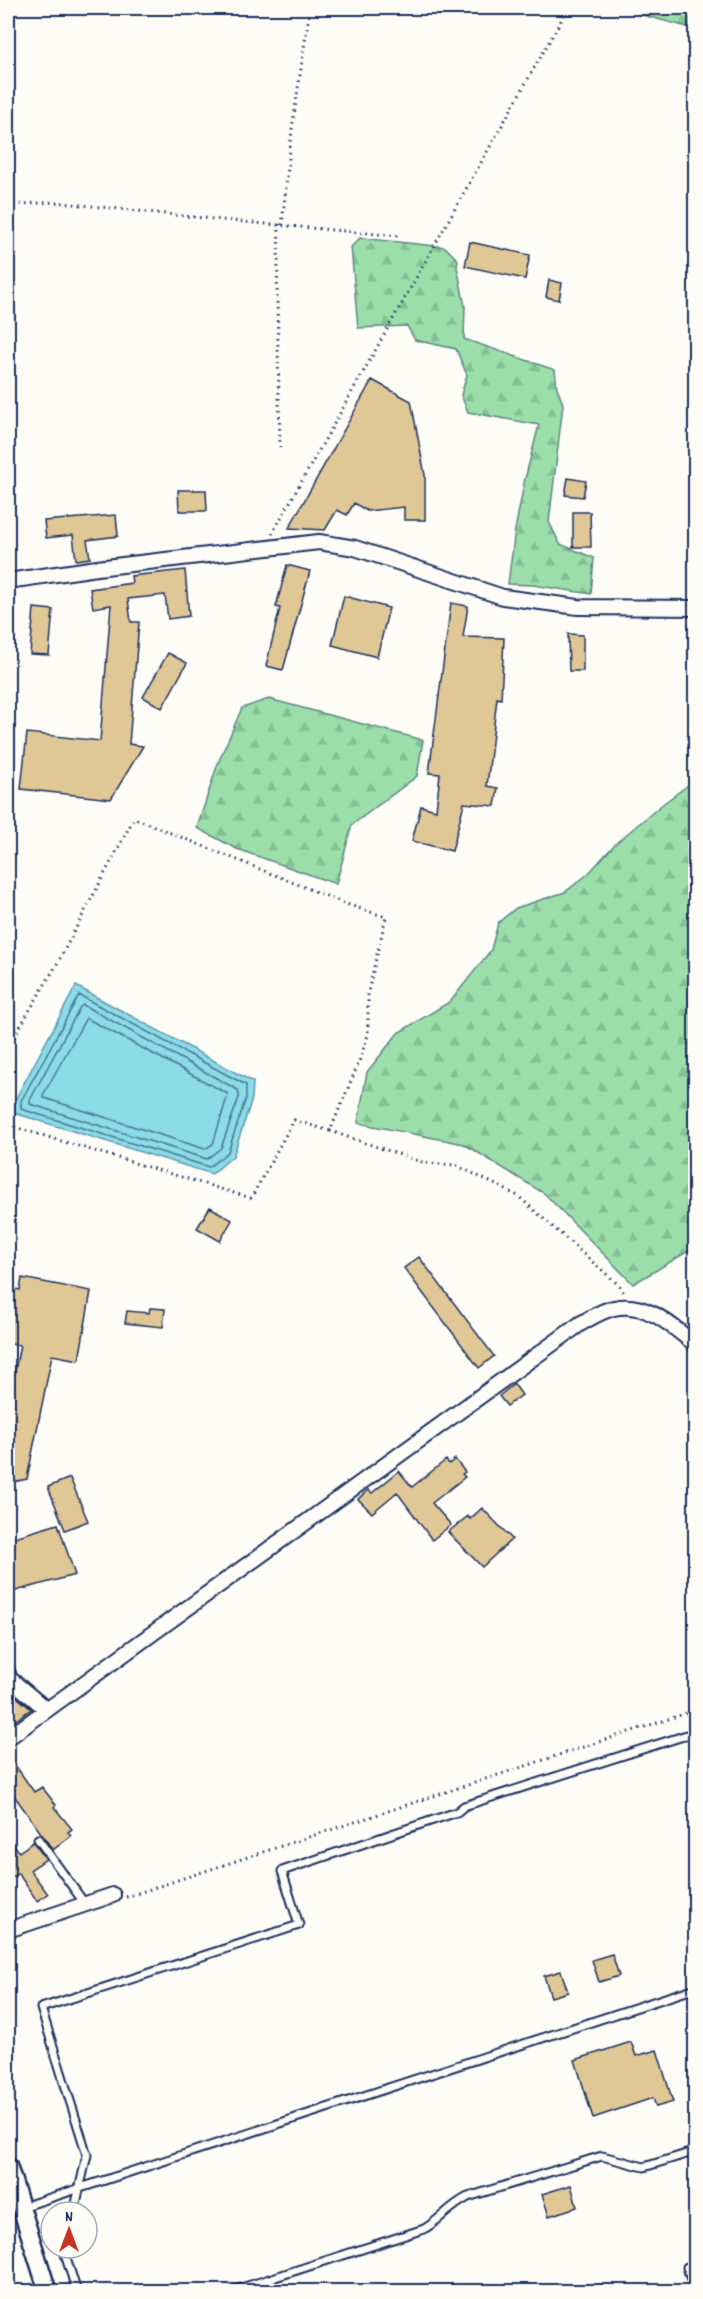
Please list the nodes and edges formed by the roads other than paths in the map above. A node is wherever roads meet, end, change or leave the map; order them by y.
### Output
1 (8, 581) edge
2 (696, 608) edge
3 (696, 1346) edge
4 (8, 1673) edge
5 (47, 1710) junction
6 (696, 1732) edge
7 (8, 1738) edge
8 (38, 1839) dead end
9 (113, 1895) road end
10 (85, 1904) junction
11 (8, 1930) edge
12 (696, 1988) edge
13 (696, 2151) edge
14 (8, 2166) edge
15 (81, 2190) junction
16 (78, 2200) edge
17 (21, 2208) junction
18 (67, 2260) edge
19 (687, 2267) dead end
20 (48, 2292) edge
21 (77, 2292) edge
22 (229, 2292) edge
23 (695, 2292) edge

1 - 2 street
3 - 5 street
4 - 5 street
5 - 7 street
6 - 15 lane
8 - 10 lane
9 - 10 street
10 - 11 street
12 - 15 lane
13 - 22 lane
14 - 17 street
15 - 16 lane
15 - 17 lane
17 - 20 street
18 - 21 lane
19 - 23 lane

